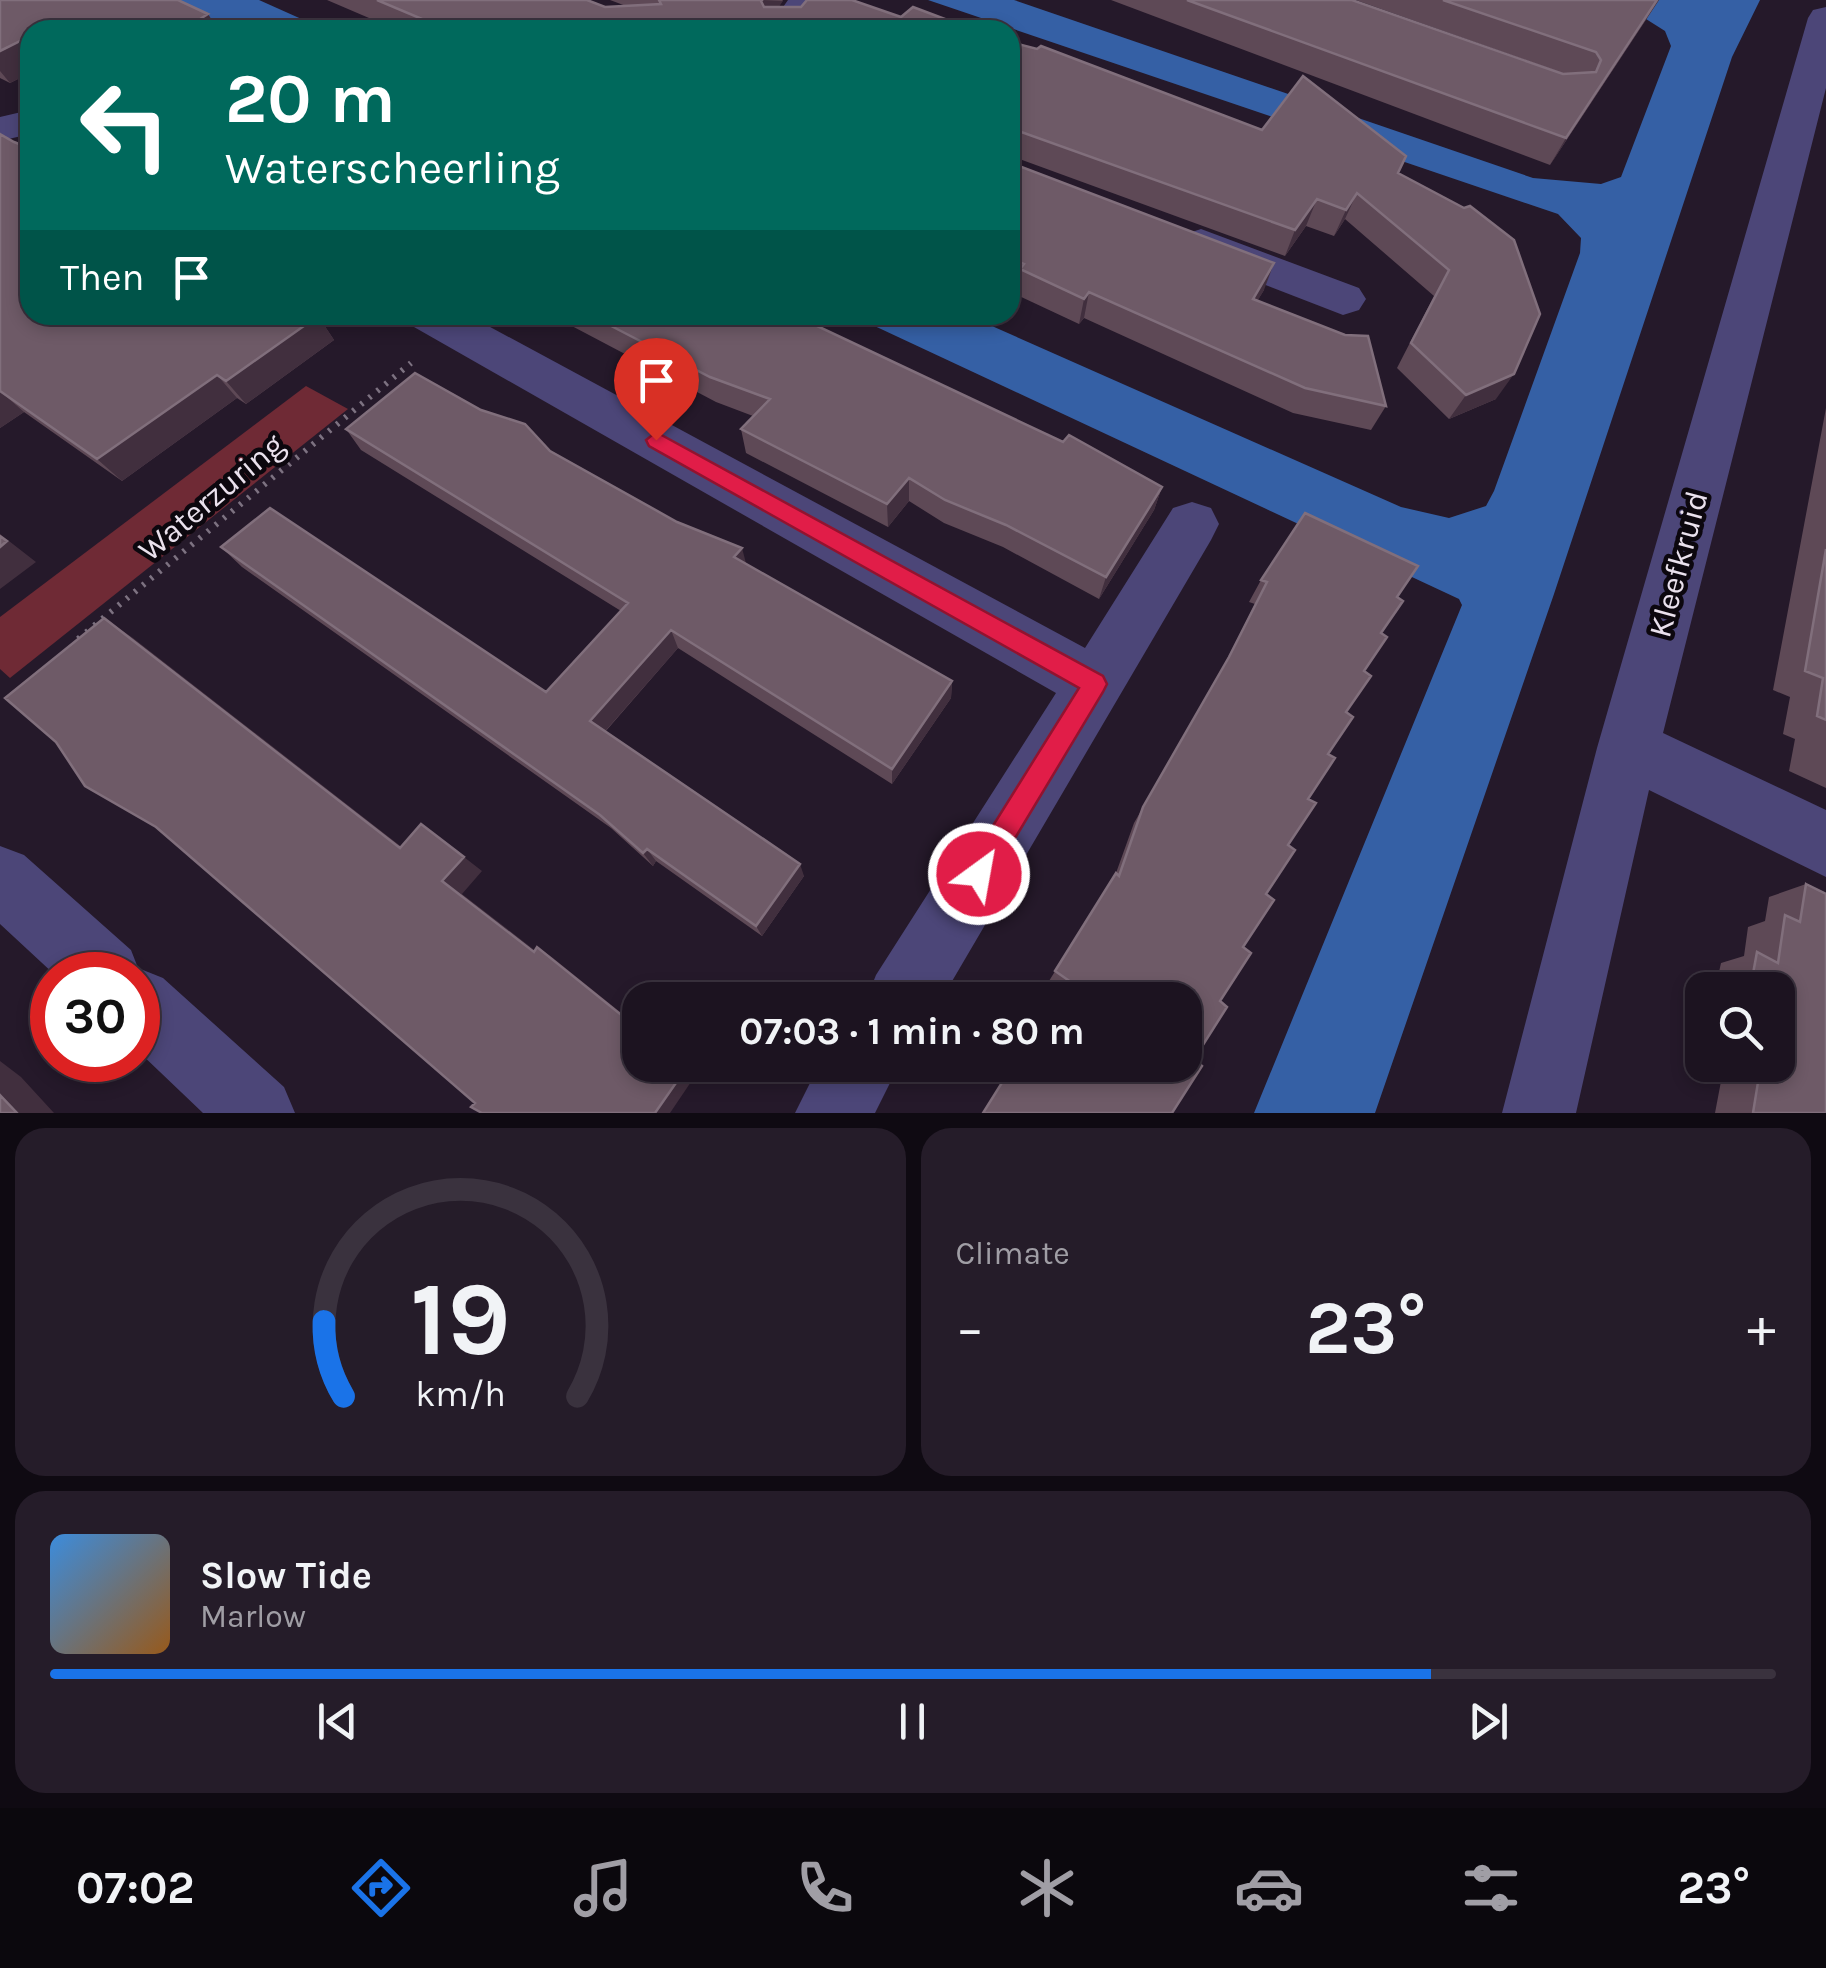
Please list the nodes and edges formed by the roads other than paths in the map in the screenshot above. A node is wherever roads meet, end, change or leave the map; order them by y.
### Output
1 (1826, 18) edge
2 (1158, 228) edge
3 (1343, 299) dead end
4 (462, 325) edge
5 (1192, 524) dead end
6 (1095, 684) junction
7 (1628, 748) junction
8 (1826, 844) edge
9 (0, 879) edge
10 (81, 952) edge
11 (913, 982) edge
12 (160, 1023) edge
13 (851, 1082) edge
14 (258, 1113) edge
15 (832, 1113) edge
16 (1540, 1113) edge

1 - 7 street, Kleefkruid
2 - 3 street
4 - 6 street
5 - 6 street
6 - 11 street
7 - 8 street
7 - 16 street, Kleefkruid
9 - 10 street
12 - 14 street
13 - 15 street

